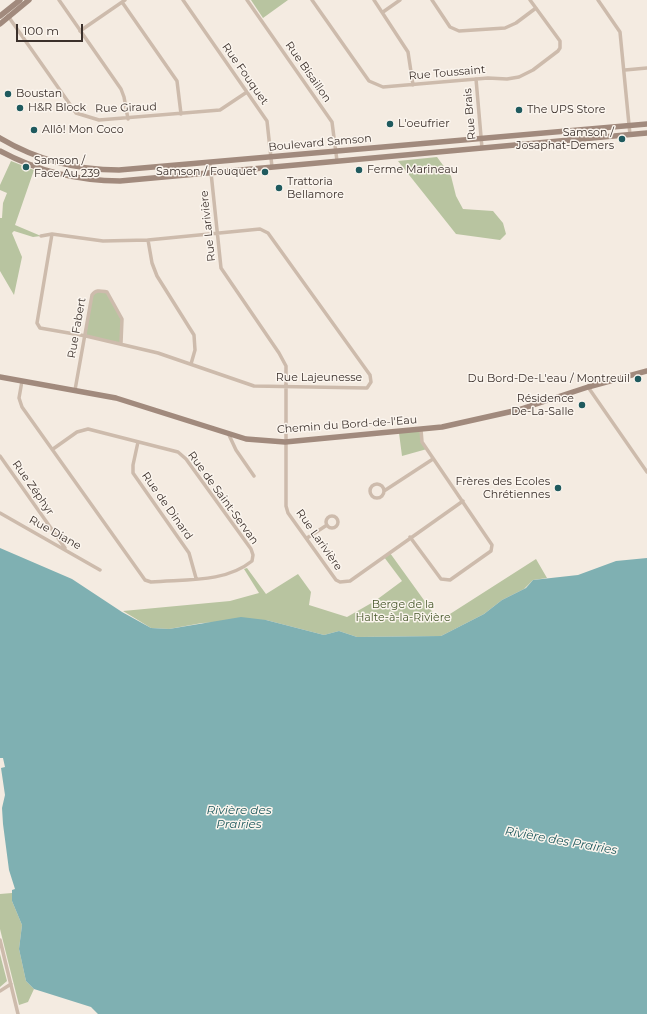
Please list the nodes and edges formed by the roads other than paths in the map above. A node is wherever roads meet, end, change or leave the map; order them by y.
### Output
1 (20, 0) edge
2 (29, 0) edge
3 (59, 0) edge
4 (183, 0) edge
5 (247, 0) edge
6 (312, 0) edge
7 (374, 0) edge
8 (400, 0) edge
9 (432, 0) edge
10 (530, 0) edge
11 (598, 0) edge
12 (124, 1) edge
13 (536, 8) junction
14 (383, 12) junction
15 (4, 15) edge
16 (0, 24) edge
17 (80, 30) junction
18 (647, 68) edge
19 (625, 70) junction
20 (476, 79) junction
21 (413, 85) junction
22 (247, 92) junction
23 (181, 114) junction
24 (128, 119) junction
25 (647, 124) edge
26 (630, 126) junction
27 (647, 133) edge
28 (630, 135) junction
29 (0, 138) edge
30 (481, 139) junction
31 (482, 148) junction
32 (0, 150) edge
33 (336, 152) junction
34 (271, 158) junction
35 (337, 161) junction
36 (210, 163) junction
37 (272, 167) junction
38 (211, 172) junction
39 (217, 233) junction
40 (52, 234) junction
41 (41, 236) dead end
42 (148, 240) junction
43 (86, 336) junction
44 (121, 344) junction
45 (191, 364) junction
46 (647, 372) edge
47 (0, 378) edge
48 (22, 381) junction
49 (588, 387) junction
50 (285, 388) junction
51 (75, 390) junction
52 (421, 430) junction
53 (229, 435) junction
54 (138, 442) junction
55 (285, 442) junction
56 (53, 449) junction
57 (0, 456) edge
58 (433, 459) junction
59 (647, 472) edge
60 (254, 476) dead end
61 (384, 491) dead end
62 (463, 501) junction
63 (0, 513) edge
64 (327, 525) dead end
65 (308, 538) junction
66 (410, 538) junction
67 (66, 549) junction
68 (100, 570) dead end
69 (196, 578) junction
70 (0, 940) edge
71 (11, 984) junction
72 (0, 991) edge
73 (18, 1014) edge

1 - 15 street
2 - 15 street
3 - 17 street
4 - 22 street, Rue Fouquet
5 - 33 street, Rue Bisaillon
6 - 21 street, Rue Toussaint
7 - 14 street
8 - 14 street
9 - 13 street
10 - 13 street, Rue Toussaint
11 - 19 street
12 - 17 street
12 - 23 street
13 - 20 street, Rue Toussaint
14 - 21 street
15 - 16 street
15 - 24 street, Rue Giraud
17 - 24 street
18 - 19 street
19 - 26 street
20 - 21 street, Rue Toussaint
20 - 30 street, Rue Brais
22 - 23 street, Rue Giraud
22 - 34 street, Rue Fouquet
23 - 24 street, Rue Giraud
25 - 26 street, Boulevard Samson
26 - 28 street
26 - 30 street, Boulevard Samson
27 - 28 street, Boulevard Samson
28 - 31 street, Boulevard Samson
29 - 36 street, Boulevard Samson
30 - 31 street, Rue Brais
30 - 33 street, Boulevard Samson
31 - 35 street, Boulevard Samson
32 - 38 street, Boulevard Samson
33 - 34 street, Boulevard Samson
33 - 35 street, Rue Bisaillon
34 - 36 street, Boulevard Samson
34 - 37 street, Rue Fouquet
35 - 37 street, Boulevard Samson
36 - 38 street, Rue Larivière
37 - 38 street, Boulevard Samson
38 - 39 street, Rue Larivière
39 - 42 street, Rue Lajeunesse
39 - 50 street, Rue Larivière
39 - 50 street, Rue Lajeunesse
40 - 41 street, Rue Lajeunesse
40 - 42 street, Rue Lajeunesse
40 - 43 street, Rue Lajeunesse
42 - 45 street
43 - 44 street, Rue Lajeunesse
43 - 44 street, Rue Fabert
43 - 51 street, Rue Fabert
44 - 45 street, Rue Lajeunesse
45 - 50 street, Rue Lajeunesse
46 - 49 street, Chemin du Bord-de-l'Eau
47 - 48 street, Chemin du Bord-de-l'Eau
48 - 51 street, Chemin du Bord-de-l'Eau
48 - 56 street, Rue de Saint-Servan
49 - 52 street, Chemin du Bord-de-l'Eau
49 - 59 street
50 - 55 street, Rue Larivière
51 - 53 street, Chemin du Bord-de-l'Eau
52 - 55 street, Chemin du Bord-de-l'Eau
52 - 58 street
53 - 55 street, Chemin du Bord-de-l'Eau
53 - 60 street
54 - 56 street, Rue de Saint-Servan
54 - 69 street, Rue de Dinard
54 - 69 street, Rue de Saint-Servan
55 - 65 street, Rue Larivière
56 - 69 street, Rue de Saint-Servan
57 - 67 street, Rue Zéphyr
58 - 61 street
58 - 62 street
62 - 66 street, Rue Larivière
62 - 66 street
63 - 67 street, Rue Diane
64 - 65 street
65 - 66 street, Rue Larivière
67 - 68 street, Rue Diane
70 - 71 street
71 - 72 street
71 - 73 street

